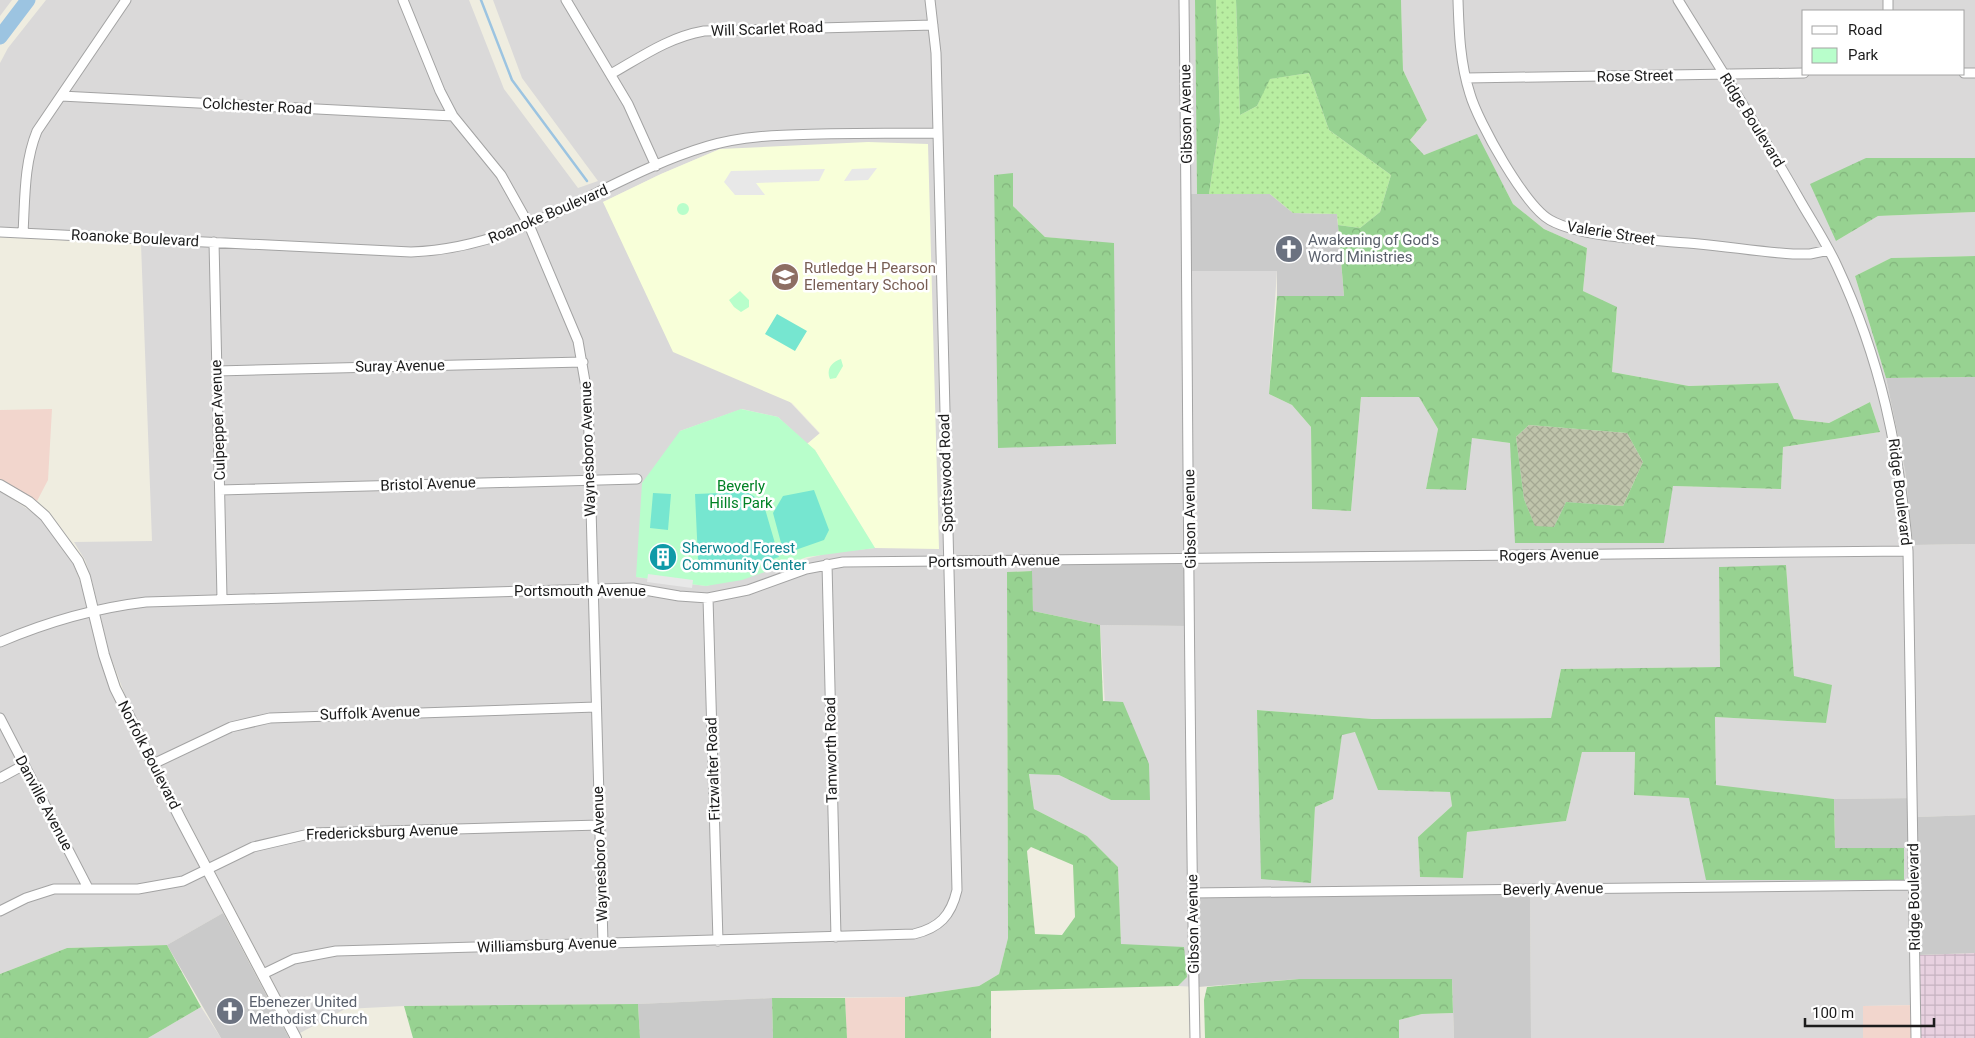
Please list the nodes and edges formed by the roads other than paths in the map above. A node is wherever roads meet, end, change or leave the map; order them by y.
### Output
1 (126, 0) edge
2 (402, 0) edge
3 (566, 0) edge
4 (930, 0) edge
5 (1184, 0) edge
6 (1458, 0) edge
7 (1678, 0) edge
8 (933, 24) junction
9 (1802, 73) edge
10 (611, 74) junction
11 (1724, 75) junction
12 (1466, 78) junction
13 (60, 96) junction
14 (453, 116) junction
15 (938, 132) junction
16 (656, 166) junction
17 (529, 225) junction
18 (0, 232) edge
19 (23, 233) junction
20 (214, 242) junction
21 (1829, 250) junction
22 (583, 362) junction
23 (216, 371) junction
24 (590, 479) junction
25 (637, 479) dead end
26 (0, 485) edge
27 (220, 490) junction
28 (1908, 551) junction
29 (1190, 558) junction
30 (949, 561) junction
31 (827, 564) junction
32 (593, 588) junction
33 (222, 598) junction
34 (708, 598) junction
35 (94, 611) junction
36 (0, 642) edge
37 (596, 707) junction
38 (0, 718) edge
39 (153, 764) junction
40 (24, 765) junction
41 (0, 778) edge
42 (600, 826) junction
43 (208, 870) junction
44 (1914, 885) junction
45 (88, 888) junction
46 (1192, 892) junction
47 (0, 911) edge
48 (836, 937) junction
49 (718, 941) junction
50 (603, 943) junction
51 (263, 974) junction
52 (296, 1038) edge
53 (1196, 1038) edge
54 (1916, 1038) edge

1 - 13 street
2 - 14 street, Waynesboro Avenue
3 - 10 street
4 - 8 street, Spottswood Road
5 - 29 street, Gibson Avenue
6 - 12 street, Valerie Street
7 - 11 street, Ridge Boulevard
8 - 10 street, Will Scarlet Road
8 - 15 street, Spottswood Road
9 - 11 street, Rose Street
10 - 16 street
11 - 12 street, Rose Street
11 - 21 street, Ridge Boulevard
12 - 21 street, Valerie Street
13 - 14 street, Colchester Road
13 - 19 street
14 - 17 street, Waynesboro Avenue
15 - 16 street, Roanoke Boulevard
15 - 30 street, Spottswood Road
16 - 17 street, Roanoke Boulevard
17 - 20 street, Roanoke Boulevard
17 - 22 street, Waynesboro Avenue
18 - 19 street, Roanoke Boulevard
19 - 20 street, Roanoke Boulevard
20 - 23 street, Culpepper Avenue
21 - 28 street, Ridge Boulevard
22 - 23 street, Suray Avenue
22 - 24 street, Waynesboro Avenue
23 - 27 street, Culpepper Avenue
24 - 25 street, Bristol Avenue
24 - 27 street, Bristol Avenue
24 - 32 street, Waynesboro Avenue
26 - 35 street, Norfolk Boulevard
27 - 33 street, Culpepper Avenue
28 - 29 street, Rogers Avenue
28 - 44 street, Ridge Boulevard
29 - 30 street, Portsmouth Avenue
29 - 46 street, Gibson Avenue
30 - 31 street, Portsmouth Avenue
30 - 48 street, Spottswood Road
31 - 34 street, Portsmouth Avenue
31 - 48 street, Tamworth Road
32 - 33 street, Portsmouth Avenue
32 - 34 street, Portsmouth Avenue
32 - 37 street, Waynesboro Avenue
33 - 35 street, Portsmouth Avenue
34 - 49 street, Fitzwalter Road
35 - 36 street, Portsmouth Avenue
35 - 39 street, Norfolk Boulevard
37 - 39 street, Suffolk Avenue
37 - 42 street, Waynesboro Avenue
38 - 40 street, Danville Avenue
39 - 43 street, Norfolk Boulevard
40 - 41 street
40 - 45 street, Danville Avenue
42 - 43 street, Fredericksburg Avenue
42 - 50 street, Waynesboro Avenue
43 - 45 street, Fredericksburg Avenue
43 - 51 street, Norfolk Boulevard
44 - 46 street, Beverly Avenue
44 - 54 street, Ridge Boulevard
45 - 47 street, Fredericksburg Avenue
46 - 53 street, Gibson Avenue
48 - 49 street, Williamsburg Avenue
49 - 50 street, Williamsburg Avenue
50 - 51 street, Williamsburg Avenue
51 - 52 street, Norfolk Boulevard

